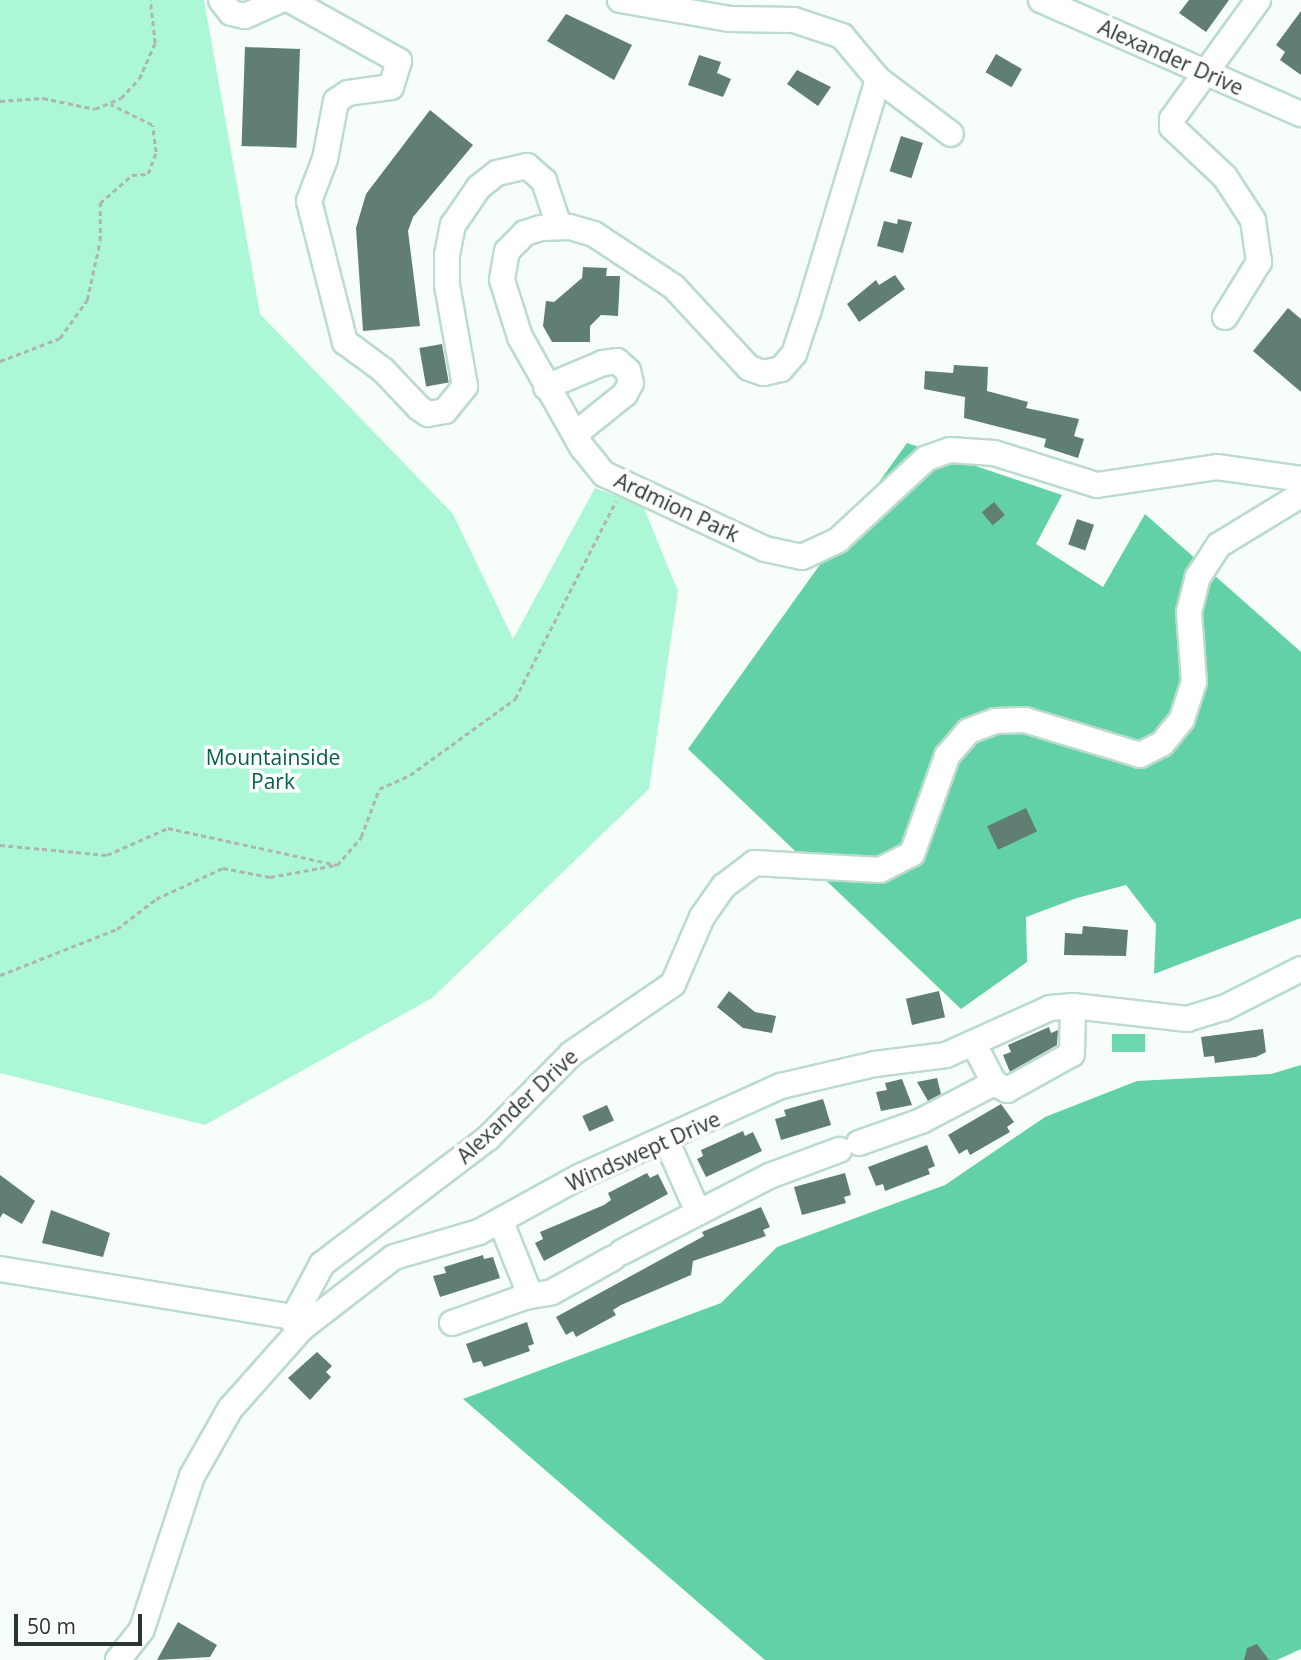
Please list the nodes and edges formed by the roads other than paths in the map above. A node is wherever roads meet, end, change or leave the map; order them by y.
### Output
1 (221, 0) edge
2 (281, 0) edge
3 (290, 0) edge
4 (620, 0) edge
5 (1041, 0) edge
6 (1258, 0) edge
7 (1207, 71) junction
8 (878, 79) junction
9 (1301, 114) edge
10 (951, 134) dead end
11 (559, 226) junction
12 (1225, 317) dead end
13 (545, 387) junction
14 (575, 434) junction
15 (1301, 479) edge
16 (1301, 495) edge
17 (1301, 970) edge
18 (1073, 1006) junction
19 (975, 1045) junction
20 (994, 1083) junction
21 (667, 1142) junction
22 (697, 1210) junction
23 (501, 1222) junction
24 (0, 1269) edge
25 (526, 1297) junction
26 (452, 1323) dead end
27 (302, 1328) junction
28 (118, 1660) edge

1 - 2 street
3 - 11 street
4 - 8 street
5 - 7 street, Alexander Drive
6 - 7 street
7 - 9 street, Alexander Drive
7 - 12 street
8 - 10 street
8 - 11 street
11 - 13 street, Ardmion Park
13 - 14 street, Ardmion Park
13 - 14 street
14 - 15 street, Ardmion Park
16 - 27 street, Alexander Drive
17 - 18 street, Windswept Drive
18 - 19 street, Windswept Drive
18 - 20 street
19 - 20 street
19 - 21 street, Windswept Drive
20 - 22 street
21 - 22 street
21 - 23 street, Windswept Drive
22 - 25 street
23 - 25 street
23 - 27 street, Windswept Drive
24 - 27 street
25 - 26 street
27 - 28 street, Windswept Drive

